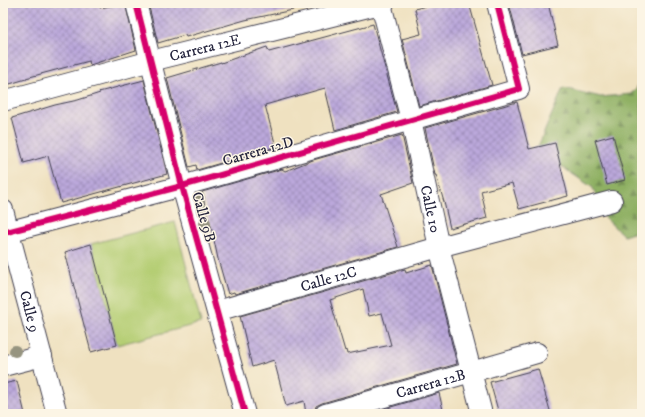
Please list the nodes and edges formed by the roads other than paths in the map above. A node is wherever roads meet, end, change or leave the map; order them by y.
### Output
1 (136, 3) edge
2 (383, 3) edge
3 (497, 3) edge
4 (151, 61) junction
5 (3, 101) edge
6 (411, 120) junction
7 (182, 186) junction
8 (612, 200) dead end
9 (3, 210) edge
10 (6, 232) edge
11 (439, 247) junction
12 (217, 311) junction
13 (537, 354) dead end
14 (42, 356) junction
15 (3, 366) edge
16 (471, 373) junction
17 (57, 414) edge
18 (245, 414) edge
19 (325, 414) edge
20 (482, 414) edge

1 - 4 street, Calle 9B
2 - 4 street, Carrera 12E
2 - 6 street, Calle 10
3 - 6 street, Carrera 12D
4 - 5 street, Carrera 12E
4 - 7 street, Calle 9B
6 - 7 street, Carrera 12D
6 - 11 street, Calle 10
7 - 10 street, Carrera 12D
7 - 12 street, Calle 9B
8 - 11 street, Calle 12C
9 - 10 street, Calle 9
10 - 14 street, Calle 9
11 - 12 street, Calle 12C
11 - 16 street, Calle 10
12 - 18 street, Calle 9B
13 - 16 street, Carrera 12B
14 - 15 street
14 - 17 street, Calle 9
16 - 19 street, Carrera 12B
16 - 20 street, Calle 10

